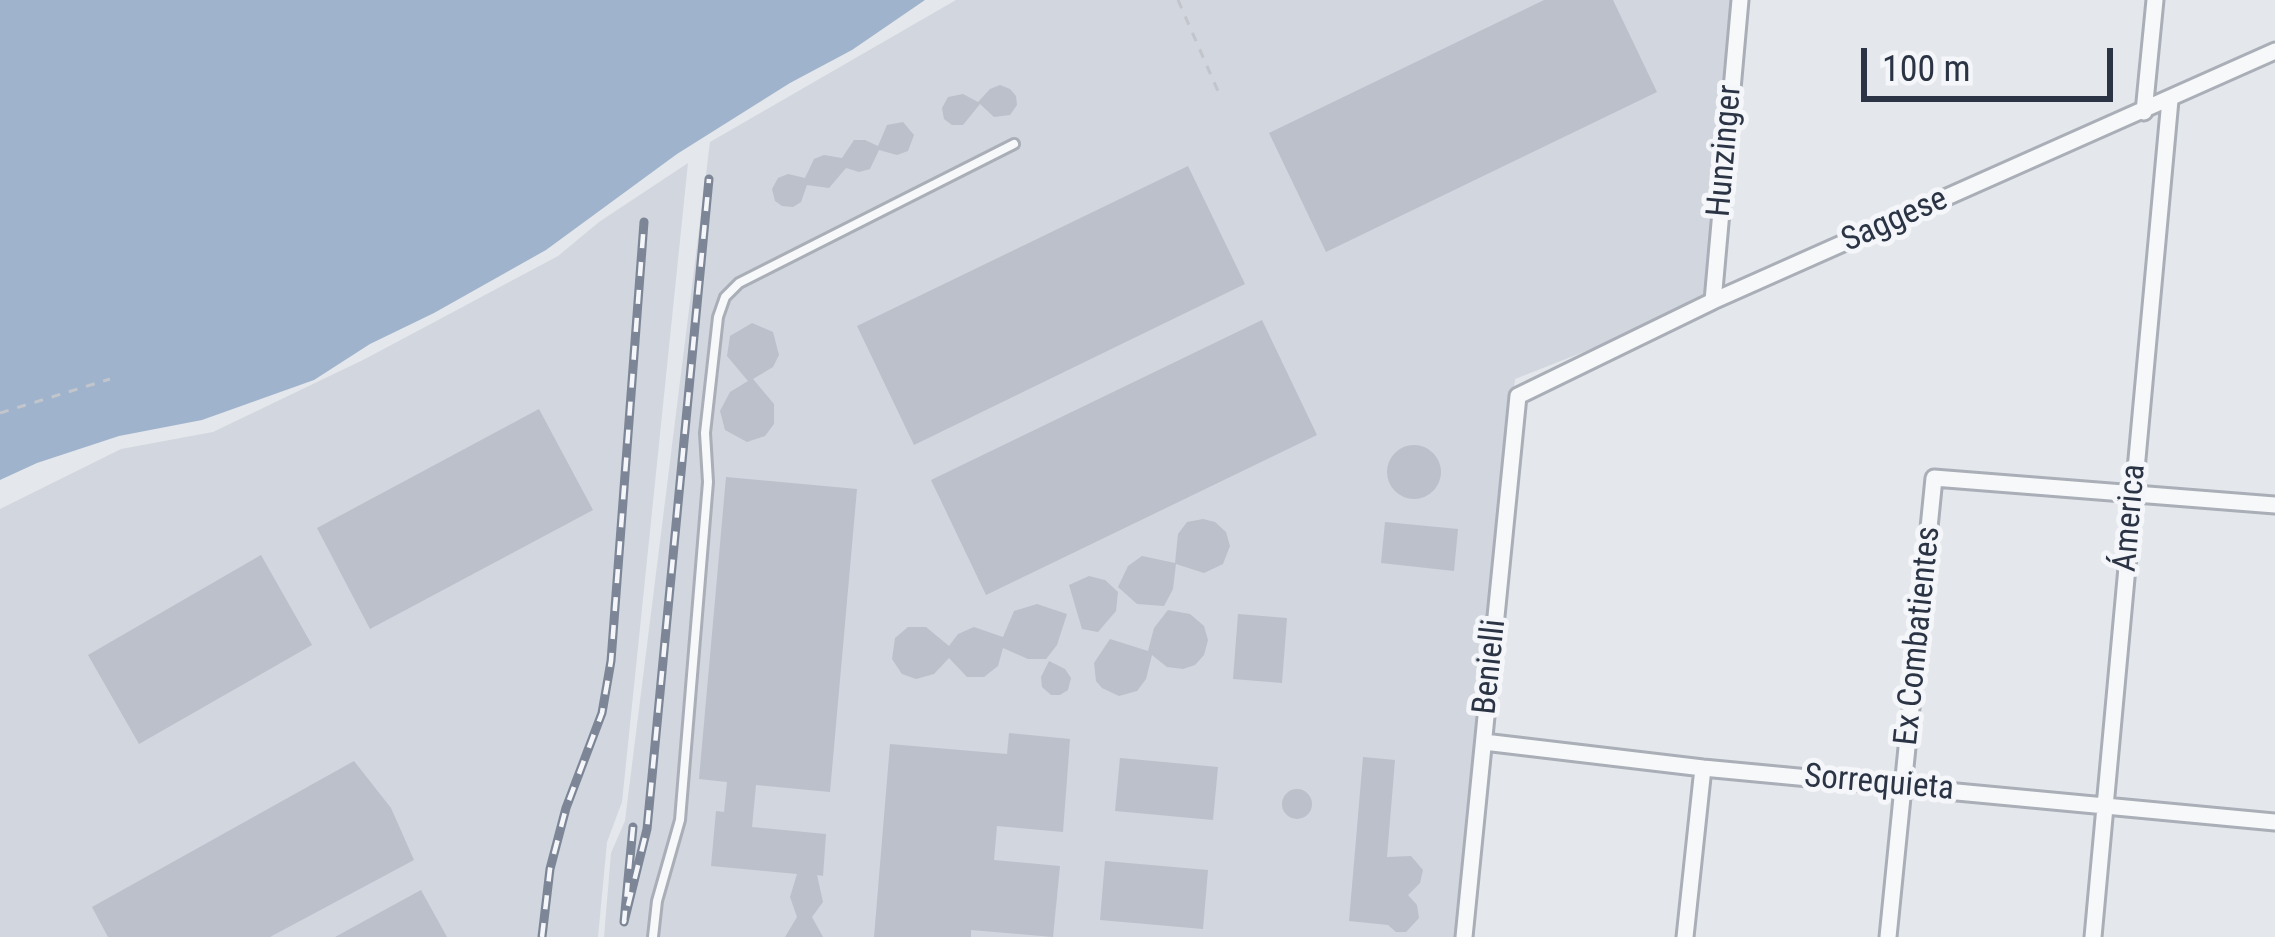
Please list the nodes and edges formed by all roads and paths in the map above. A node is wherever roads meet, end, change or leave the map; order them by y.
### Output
1 (1178, 0) edge
2 (1740, 0) edge
3 (2155, 0) edge
4 (2275, 51) edge
5 (1221, 98) dead end
6 (2170, 100) junction
7 (2144, 112) junction
8 (1014, 144) dead end
9 (1713, 301) junction
10 (110, 379) dead end
11 (1518, 396) joint
12 (0, 413) edge
13 (2134, 495) junction
14 (2275, 505) edge
15 (1484, 742) junction
16 (1703, 768) junction
17 (1904, 786) junction
18 (2105, 805) junction
19 (2275, 822) edge
20 (653, 937) edge
21 (1464, 937) edge
22 (1685, 937) edge
23 (1888, 937) edge
24 (2093, 937) edge

1 - 5 path
2 - 9 street, Hunzinger
3 - 7 street
4 - 6 street, Saggese
6 - 7 street, Saggese
6 - 13 street, Ámerica
7 - 9 street, Saggese
8 - 20 lane
9 - 11 street, Saggese
10 - 12 path
11 - 15 street, Benielli
13 - 14 street
13 - 17 street, Ex Combatientes
13 - 18 street, Ámerica
15 - 16 street, Sorrequieta
15 - 21 street, Benielli
16 - 17 street, Sorrequieta
16 - 22 street
17 - 18 street, Sorrequieta
17 - 23 street, Ex Combatientes
18 - 19 street, Sorrequieta
18 - 24 street, Ámerica

